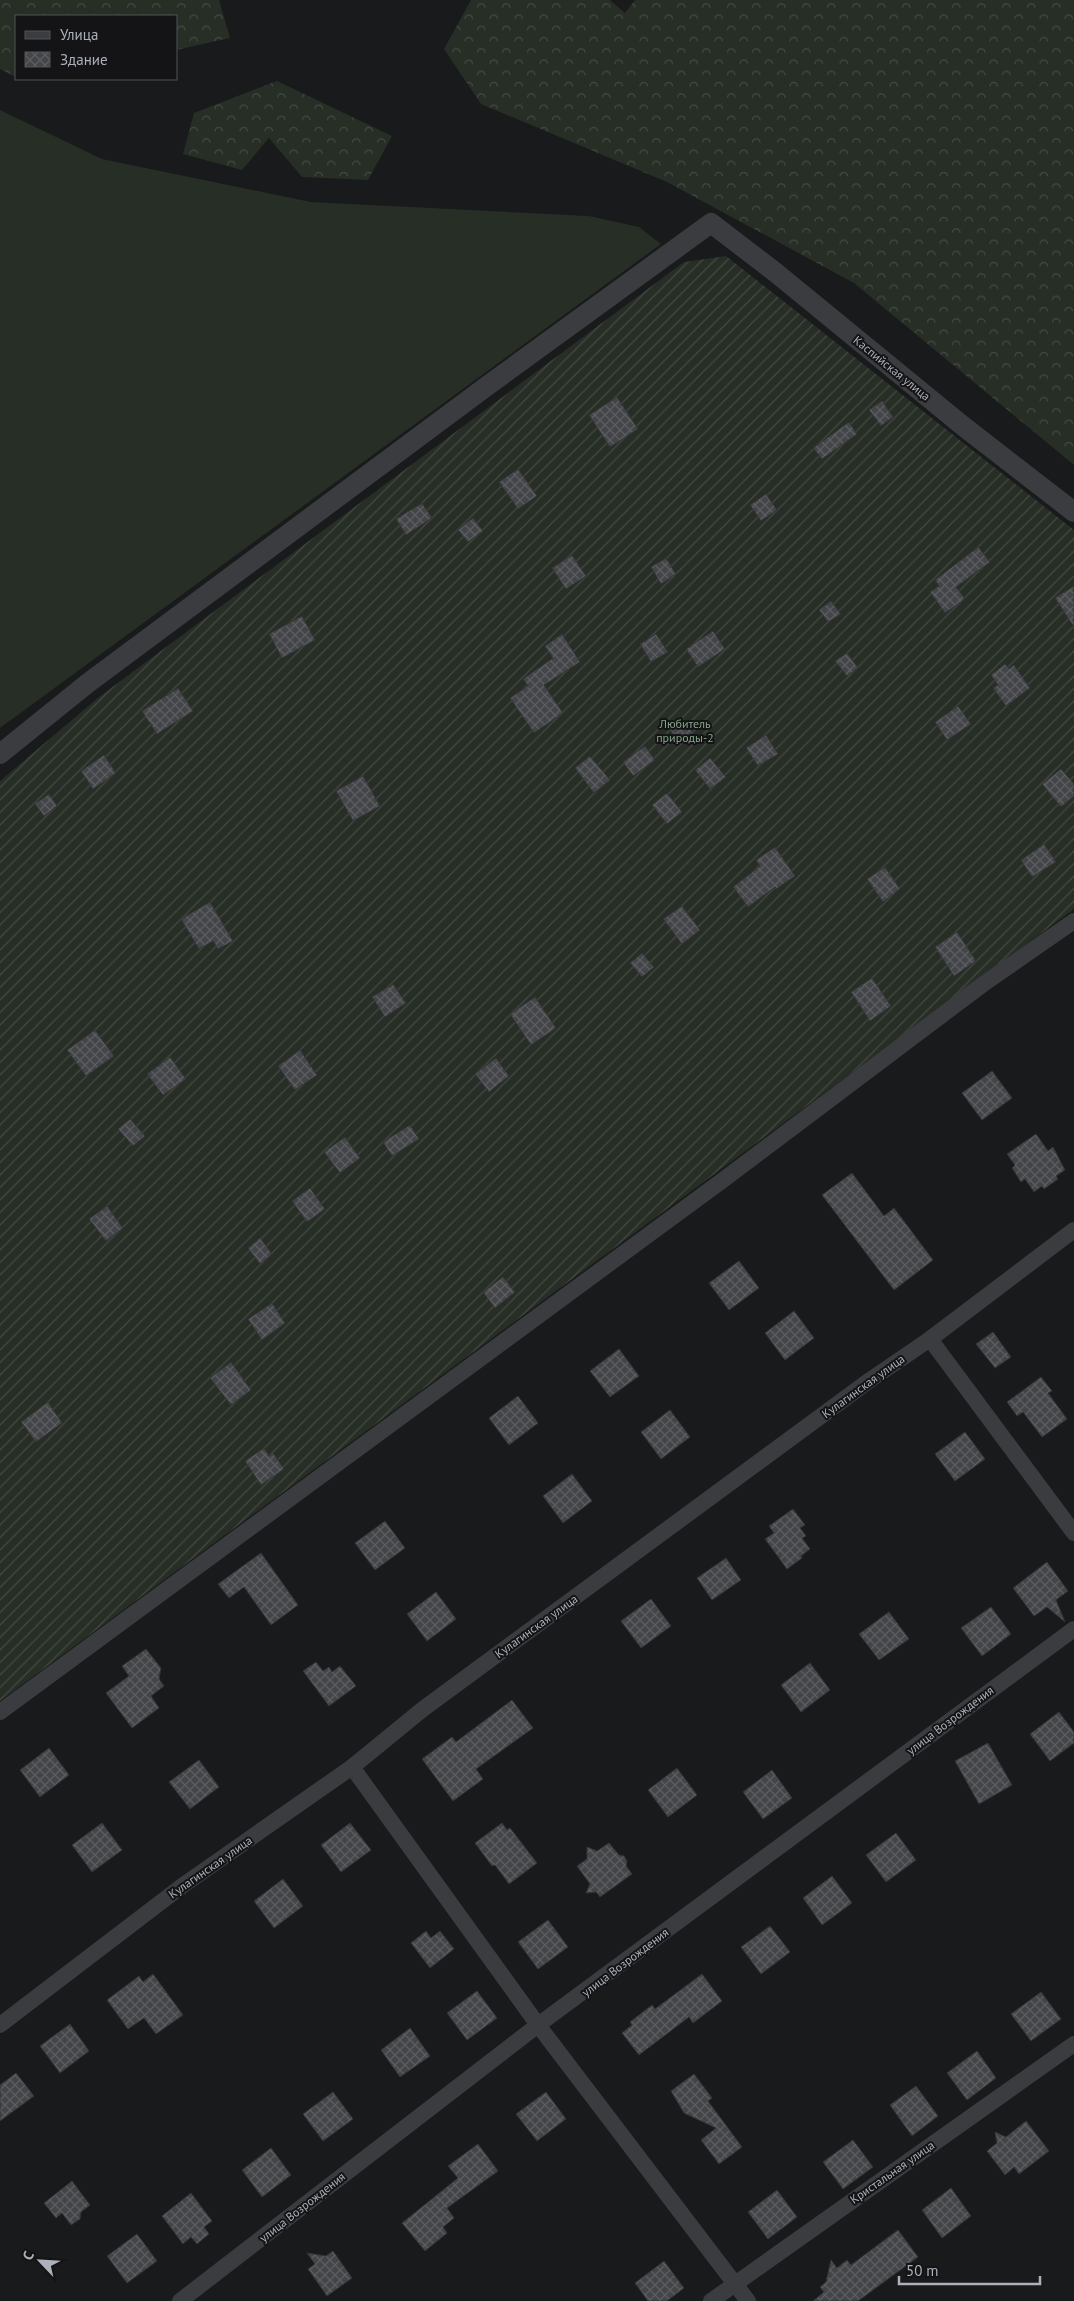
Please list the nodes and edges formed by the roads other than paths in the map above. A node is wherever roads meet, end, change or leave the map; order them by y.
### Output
1 (1074, 512) edge
2 (0, 754) edge
3 (1074, 921) edge
4 (1074, 1230) edge
5 (930, 1339) junction
6 (1074, 1533) edge
7 (1074, 1629) edge
8 (0, 1712) edge
9 (352, 1767) junction
10 (0, 2025) edge
11 (538, 2026) junction
12 (1074, 2044) edge
13 (735, 2283) junction
14 (180, 2301) edge
15 (711, 2301) edge
16 (748, 2301) edge

1 - 2 street, Каспийская улица
3 - 8 street
4 - 5 street, Кулагинская улица
5 - 6 street
5 - 9 street, Кулагинская улица
7 - 11 street, улица Возрождения
9 - 10 street, Кулагинская улица
9 - 11 street
11 - 13 street
11 - 14 street, улица Возрождения
12 - 13 street, Кристальная улица
13 - 15 street, Кристальная улица
13 - 16 street

